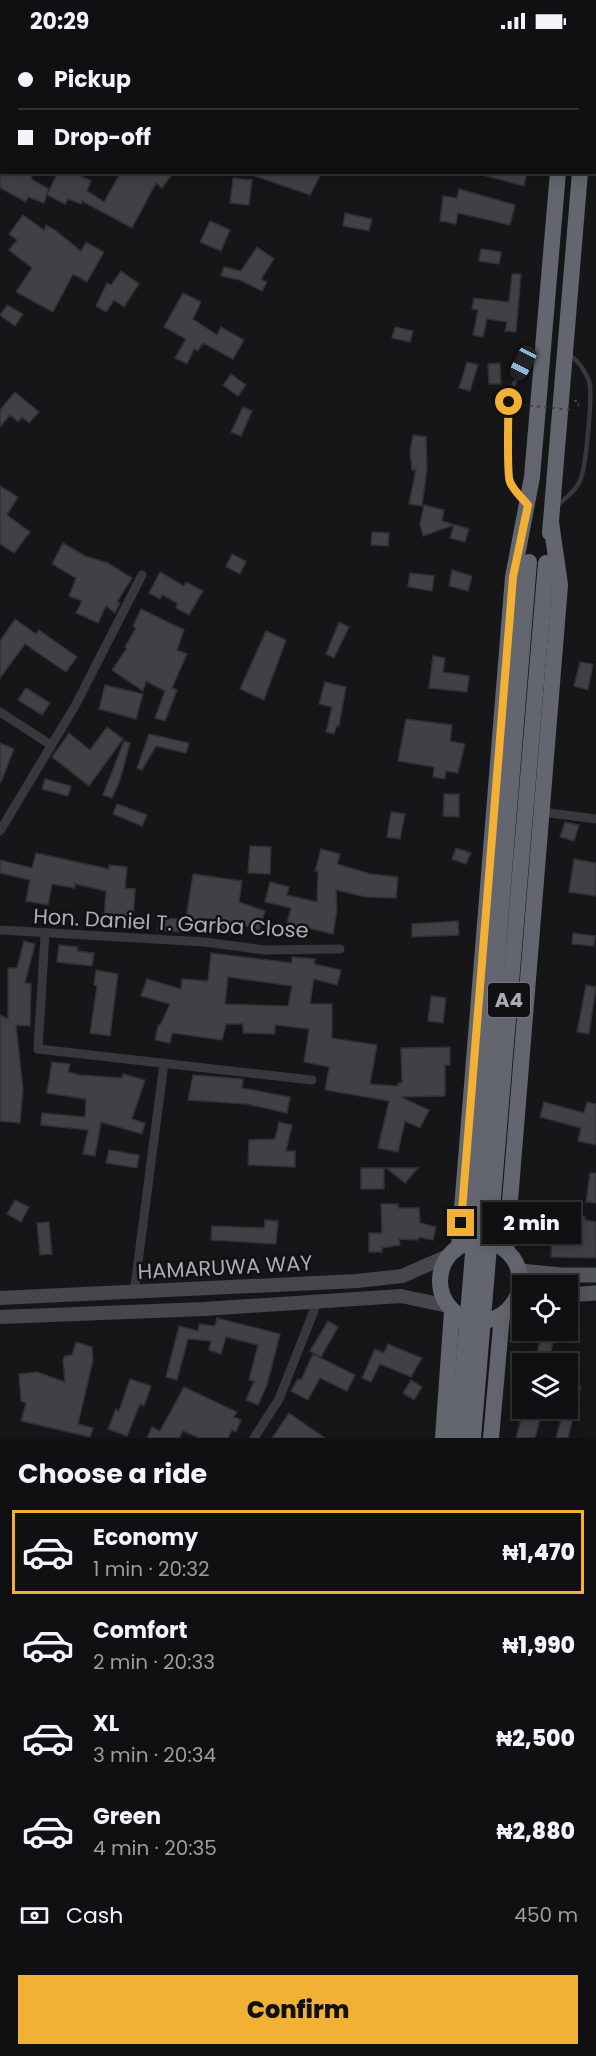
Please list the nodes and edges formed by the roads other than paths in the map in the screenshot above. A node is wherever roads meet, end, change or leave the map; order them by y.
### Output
1 (558, 174) edge
2 (580, 174) edge
3 (544, 343) junction
4 (565, 351) junction
5 (528, 505) junction
6 (551, 516) junction
7 (525, 522) junction
8 (538, 563) junction
9 (142, 575) dead end
10 (0, 712) edge
11 (51, 745) junction
12 (542, 812) junction
13 (596, 819) edge
14 (0, 831) edge
15 (0, 930) edge
16 (45, 934) junction
17 (340, 949) dead end
18 (164, 1063) junction
19 (312, 1080) dead end
20 (506, 1250) junction
21 (453, 1251) junction
22 (519, 1271) junction
23 (519, 1275) edge
24 (596, 1275) edge
25 (134, 1293) junction
26 (596, 1293) edge
27 (578, 1294) edge
28 (0, 1298) edge
29 (317, 1303) junction
30 (512, 1306) edge
31 (450, 1308) junction
32 (502, 1315) junction
33 (0, 1317) edge
34 (254, 1438) edge
35 (443, 1438) edge
36 (458, 1438) edge
37 (473, 1438) edge
38 (491, 1438) edge

1 - 3 highway, A4
2 - 4 highway, A4
3 - 5 highway, A4
3 - 5 lane
4 - 6 highway, A4
4 - 6 lane
5 - 7 highway, A4
6 - 8 highway, A4
6 - 12 highway, A4
7 - 8 highway, A4
7 - 21 highway, A4
8 - 36 highway, A4, bridge
8 - 37 highway, A4, bridge
9 - 11 street
10 - 11 street
11 - 14 street
12 - 13 street
12 - 20 highway, A4
15 - 16 street, Hon. Daniel T. Garba Close
16 - 17 street, Hon. Daniel T. Garba Close
16 - 18 street
18 - 19 street
18 - 25 street
20 - 21 highway
20 - 22 highway
21 - 25 main road, HAMARUWA WAY
21 - 31 highway, A4
22 - 23 highway
22 - 24 main road
25 - 28 main road, HAMARUWA WAY
26 - 27 main road
29 - 31 main road
29 - 33 main road
29 - 34 street
30 - 32 highway
31 - 32 highway
31 - 35 highway, A4
32 - 38 highway

